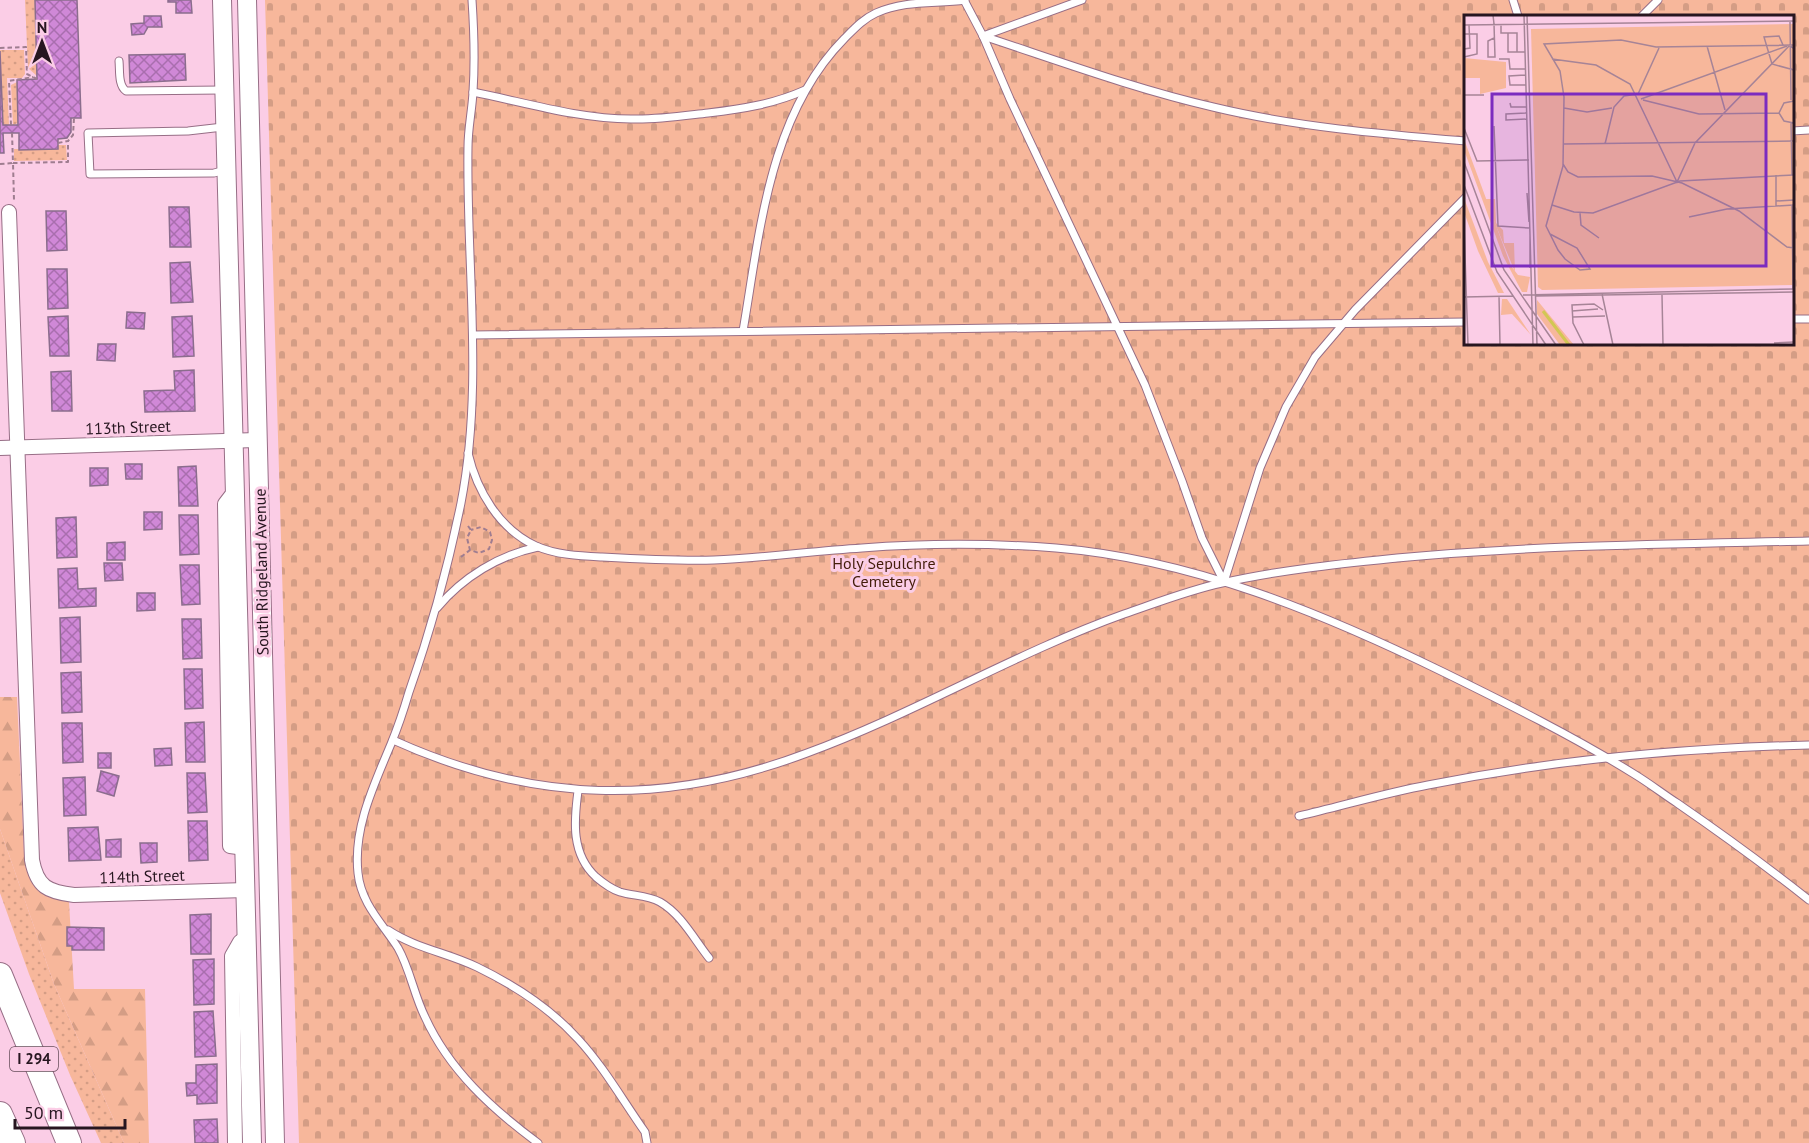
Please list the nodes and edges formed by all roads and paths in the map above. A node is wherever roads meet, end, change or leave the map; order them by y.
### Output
1 (222, 0) edge
2 (247, 0) edge
3 (472, 0) edge
4 (964, 0) edge
5 (1082, 0) edge
6 (1513, 0) edge
7 (1658, 0) edge
8 (1518, 15) edge
9 (1643, 15) edge
10 (983, 36) junction
11 (0, 48) edge
12 (119, 61) dead end
13 (225, 90) junction
14 (805, 90) junction
15 (473, 92) junction
16 (75, 118) dead end
17 (10, 125) dead end
18 (226, 127) junction
19 (1809, 130) edge
20 (1794, 131) edge
21 (12, 133) dead end
22 (68, 141) junction
23 (1464, 141) edge
24 (58, 142) dead end
25 (13, 163) junction
26 (0, 164) edge
27 (227, 170) junction
28 (1464, 199) edge
29 (11, 207) joint
30 (1464, 322) edge
31 (1343, 323) junction
32 (1118, 326) junction
33 (743, 332) junction
34 (473, 335) junction
35 (234, 440) junction
36 (257, 440) junction
37 (18, 447) junction
38 (0, 448) edge
39 (468, 453) junction
40 (458, 515) junction
41 (471, 530) junction
42 (1809, 541) edge
43 (538, 547) junction
44 (1224, 582) junction
45 (436, 610) junction
46 (393, 740) junction
47 (1809, 745) edge
48 (1606, 759) junction
49 (578, 790) junction
50 (1299, 816) dead end
51 (246, 890) junction
52 (1809, 900) edge
53 (383, 927) junction
54 (247, 937) junction
55 (709, 958) dead end
56 (0, 975) edge
57 (0, 1114) edge
58 (13, 1143) edge
59 (69, 1143) edge
60 (235, 1143) edge
61 (252, 1143) edge
62 (275, 1143) edge
63 (538, 1143) edge
64 (647, 1143) edge

1 - 13 main road, South Ridgeland Avenue
2 - 36 main road, South Ridgeland Avenue
3 - 15 lane
4 - 10 lane
4 - 14 lane
5 - 10 lane
6 - 8 lane
7 - 9 lane
10 - 23 lane
10 - 32 lane
11 - 17 path
12 - 13 lane
13 - 18 main road, South Ridgeland Avenue
14 - 15 lane
14 - 33 lane
15 - 34 lane
16 - 22 path
18 - 27 main road, South Ridgeland Avenue
18 - 27 lane
19 - 20 lane
21 - 25 path
22 - 24 path
22 - 25 path
25 - 26 path
25 - 29 path
27 - 35 main road, South Ridgeland Avenue
28 - 31 lane
29 - 37 street
30 - 31 lane
31 - 32 lane
31 - 44 lane
32 - 33 lane
32 - 44 lane
33 - 34 lane
34 - 39 lane
35 - 36 street, 113th Street
35 - 37 street, 113th Street
35 - 51 main road, South Ridgeland Avenue
36 - 62 main road, South Ridgeland Avenue
37 - 38 street, 113th Street
37 - 51 street, 114th Street
39 - 40 lane
39 - 43 lane
40 - 41 path
40 - 45 lane
41 - 41 path
42 - 44 lane
43 - 44 lane
43 - 45 lane
44 - 48 lane
44 - 49 lane
45 - 46 lane
46 - 49 lane
46 - 53 lane
47 - 48 lane
48 - 50 lane
48 - 52 lane
49 - 55 lane
51 - 54 main road, South Ridgeland Avenue
53 - 63 lane
53 - 64 lane
54 - 60 street
54 - 61 main road, South Ridgeland Avenue
56 - 59 highway, I 294
57 - 58 highway

